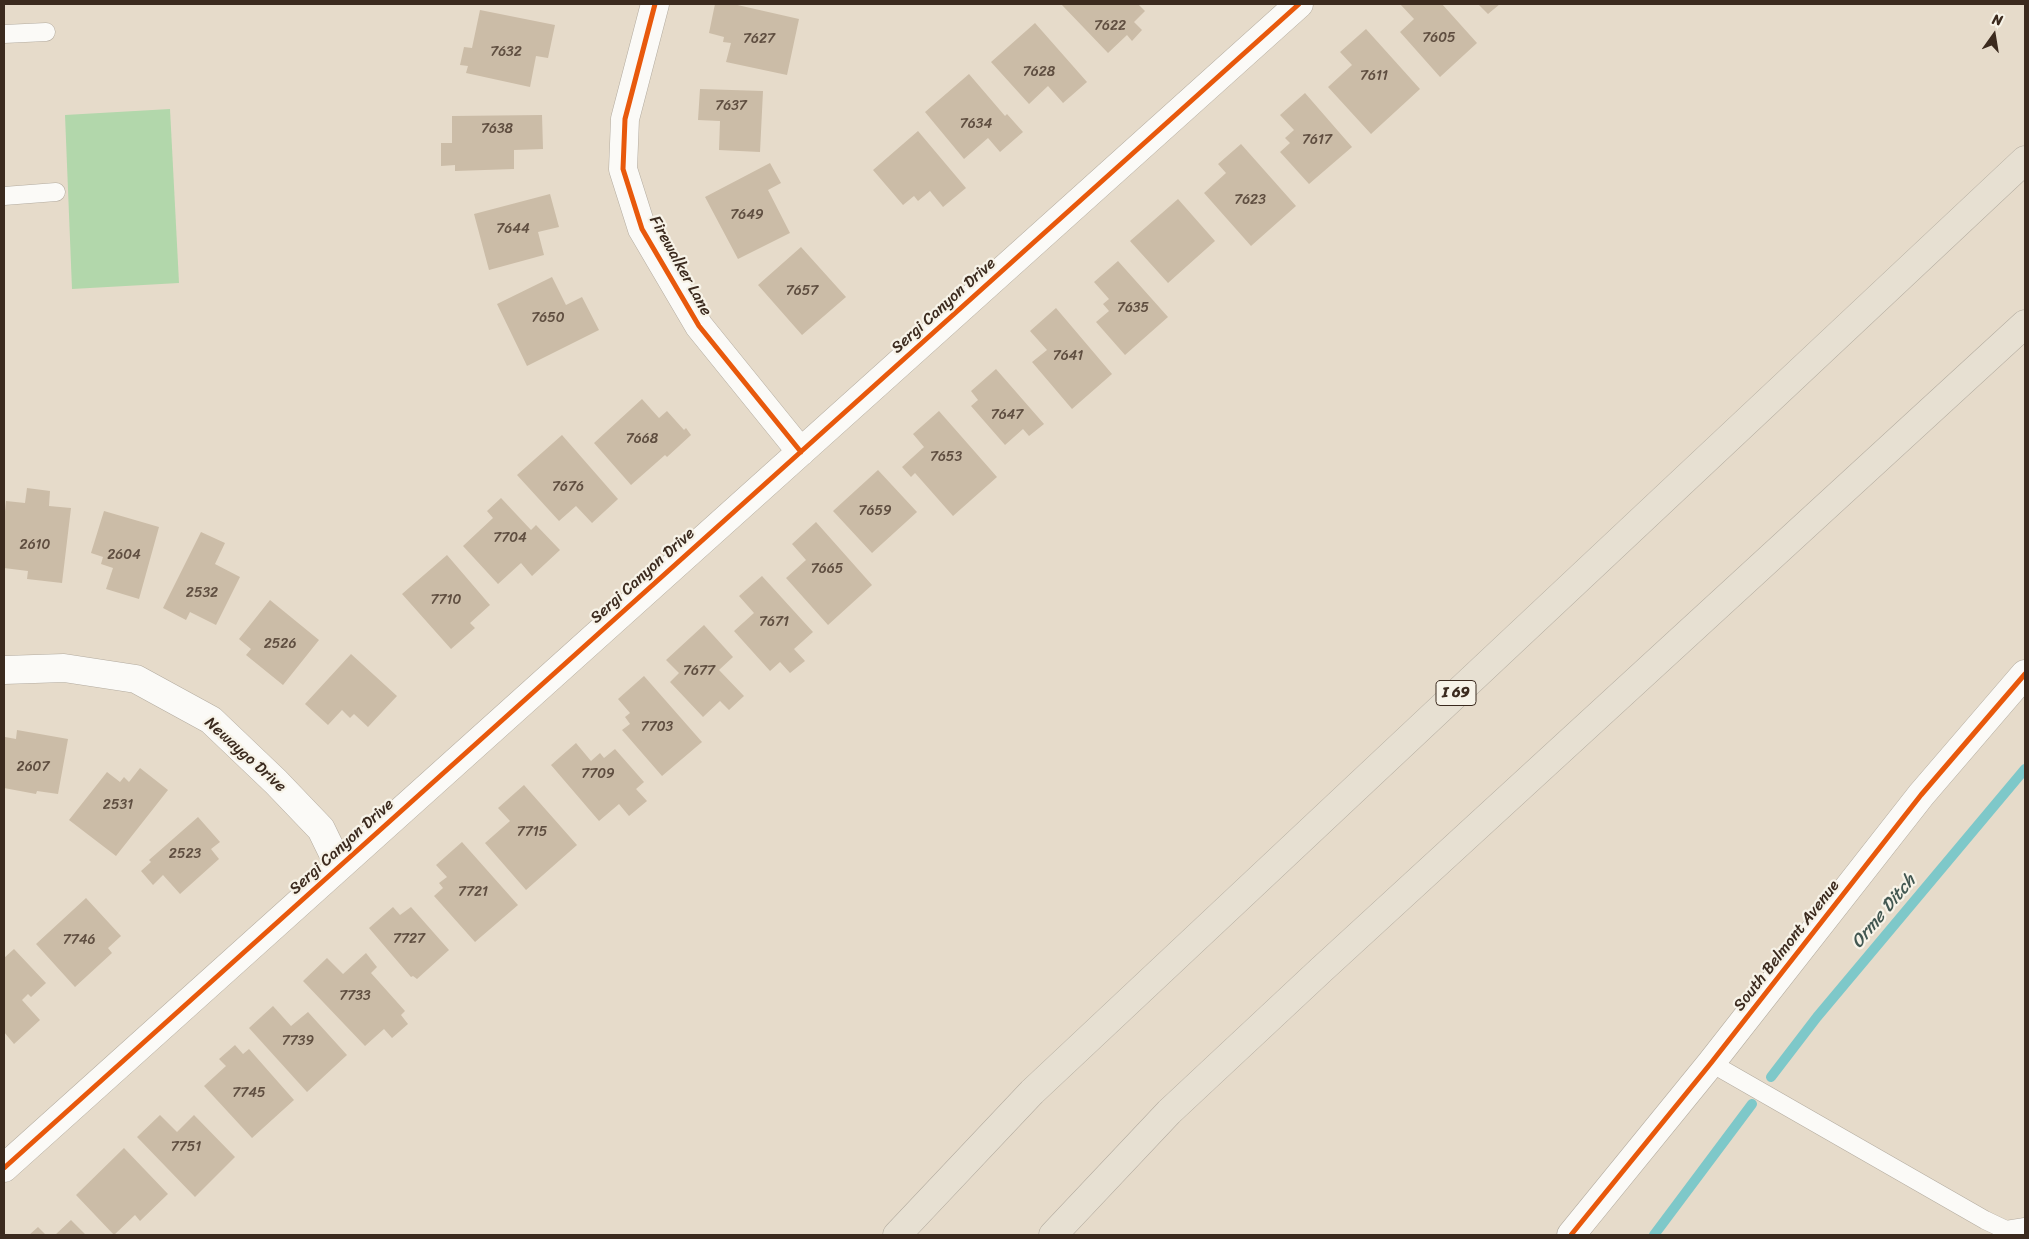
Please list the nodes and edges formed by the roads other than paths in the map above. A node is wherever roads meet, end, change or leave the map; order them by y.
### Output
1 (655, 4) edge
2 (1299, 4) edge
3 (46, 32) dead end
4 (4, 34) edge
5 (2025, 160) edge
6 (56, 192) dead end
7 (4, 196) edge
8 (2025, 324) edge
9 (801, 452) junction
10 (4, 670) edge
11 (2025, 674) edge
12 (339, 866) junction
13 (1711, 1063) junction
14 (4, 1168) edge
15 (2025, 1227) edge
16 (897, 1235) edge
17 (1053, 1235) edge
18 (1571, 1235) edge

1 - 9 street, Firewalker Lane
2 - 9 street, Sergi Canyon Drive
3 - 4 lane
5 - 16 highway, I 69
6 - 7 lane
8 - 17 highway
9 - 12 street, Sergi Canyon Drive
10 - 12 street, Newaygo Drive
11 - 13 street, South Belmont Avenue
12 - 14 street, Sergi Canyon Drive
13 - 15 lane
13 - 18 street, South Belmont Avenue

